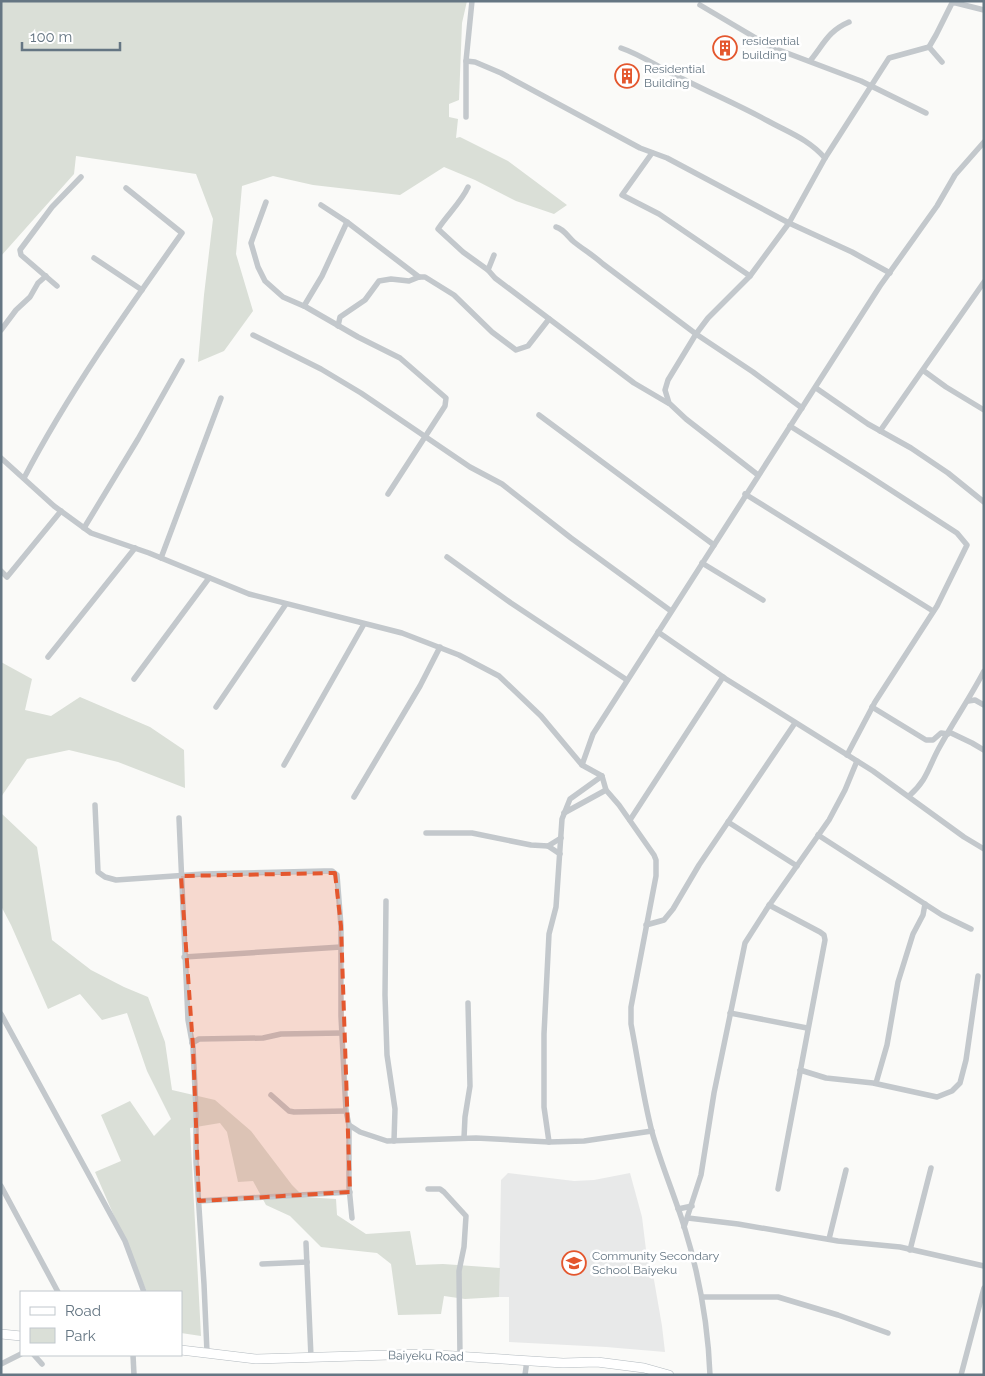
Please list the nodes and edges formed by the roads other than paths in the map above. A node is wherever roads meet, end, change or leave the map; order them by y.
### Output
1 (472, 1) edge
2 (700, 5) dead end
3 (984, 10) edge
4 (849, 22) dead end
5 (929, 47) junction
6 (621, 48) dead end
7 (466, 61) junction
8 (810, 61) junction
9 (942, 62) dead end
10 (872, 87) junction
11 (926, 112) dead end
12 (466, 117) dead end
13 (984, 142) edge
14 (652, 153) junction
15 (826, 158) junction
16 (81, 177) dead end
17 (468, 187) dead end
18 (126, 188) dead end
19 (266, 202) dead end
20 (321, 205) dead end
21 (347, 222) junction
22 (789, 223) junction
23 (556, 226) dead end
24 (494, 255) dead end
25 (94, 258) dead end
26 (488, 270) junction
27 (890, 273) junction
28 (46, 276) junction
29 (750, 276) junction
30 (419, 277) junction
31 (984, 282) edge
32 (57, 286) dead end
33 (142, 290) junction
34 (304, 306) junction
35 (549, 319) junction
36 (338, 326) junction
37 (1, 330) edge
38 (253, 334) dead end
39 (696, 334) junction
40 (182, 361) dead end
41 (924, 371) junction
42 (816, 388) junction
43 (221, 398) dead end
44 (669, 403) junction
45 (802, 408) junction
46 (984, 410) edge
47 (539, 415) dead end
48 (790, 426) junction
49 (880, 431) junction
50 (425, 436) junction
51 (1, 458) edge
52 (758, 475) junction
53 (24, 478) junction
54 (388, 494) dead end
55 (745, 494) junction
56 (984, 502) edge
57 (62, 511) junction
58 (84, 528) junction
59 (714, 545) junction
60 (135, 548) junction
61 (447, 557) dead end
62 (161, 558) junction
63 (702, 563) junction
64 (1, 572) edge
65 (210, 578) junction
66 (763, 600) dead end
67 (286, 604) junction
68 (671, 611) junction
69 (934, 611) junction
70 (364, 624) junction
71 (658, 632) junction
72 (440, 647) junction
73 (48, 657) dead end
74 (984, 672) edge
75 (723, 676) junction
76 (134, 679) dead end
77 (627, 680) junction
78 (968, 701) junction
79 (984, 705) edge
80 (216, 706) dead end
81 (872, 708) junction
82 (795, 723) junction
83 (948, 733) junction
84 (984, 750) edge
85 (847, 755) junction
86 (857, 761) junction
87 (284, 765) dead end
88 (582, 765) junction
89 (602, 776) junction
90 (606, 790) junction
91 (909, 796) junction
92 (354, 797) dead end
93 (95, 805) dead end
94 (564, 812) junction
95 (179, 818) dead end
96 (630, 820) junction
97 (728, 822) junction
98 (426, 833) dead end
99 (818, 835) junction
100 (561, 838) junction
101 (548, 846) junction
102 (984, 849) edge
103 (560, 854) junction
104 (797, 866) junction
105 (181, 880) junction
106 (386, 900) dead end
107 (925, 904) junction
108 (769, 905) junction
109 (935, 911) junction
110 (923, 915) junction
111 (646, 926) junction
112 (971, 929) dead end
113 (341, 947) junction
114 (184, 957) junction
115 (978, 976) dead end
116 (468, 1002) dead end
117 (1, 1014) edge
118 (730, 1014) junction
119 (807, 1028) junction
120 (190, 1033) junction
121 (342, 1033) junction
122 (199, 1039) junction
123 (192, 1043) junction
124 (800, 1070) junction
125 (876, 1083) junction
126 (271, 1096) dead end
127 (346, 1111) junction
128 (350, 1126) junction
129 (652, 1131) junction
130 (464, 1138) junction
131 (394, 1141) junction
132 (549, 1142) junction
133 (931, 1168) dead end
134 (846, 1170) dead end
135 (1, 1186) edge
136 (428, 1189) dead end
137 (778, 1189) dead end
138 (350, 1192) junction
139 (199, 1201) junction
140 (692, 1206) junction
141 (678, 1209) junction
142 (352, 1218) dead end
143 (688, 1218) junction
144 (684, 1227) junction
145 (829, 1239) junction
146 (306, 1243) dead end
147 (910, 1250) junction
148 (307, 1262) junction
149 (262, 1264) dead end
150 (984, 1266) edge
151 (984, 1288) edge
152 (57, 1291) edge
153 (144, 1291) edge
154 (702, 1297) junction
155 (888, 1333) dead end
156 (1, 1334) edge
157 (20, 1336) edge
158 (182, 1350) edge
159 (207, 1352) junction
160 (20, 1354) edge
161 (35, 1356) edge
162 (134, 1356) edge
163 (460, 1356) junction
164 (311, 1357) junction
165 (527, 1360) junction
166 (1, 1364) edge
167 (42, 1364) dead end
168 (134, 1375) edge
169 (525, 1375) edge
170 (669, 1375) edge
171 (710, 1375) edge
172 (962, 1375) edge

1 - 7 street
2 - 8 street
3 - 5 street
4 - 8 street
5 - 9 street
5 - 10 street
6 - 15 street
7 - 12 street
7 - 14 street
8 - 10 street
10 - 11 street
10 - 15 street
13 - 27 street
14 - 22 street
14 - 29 street
15 - 22 street
16 - 28 street
17 - 26 street
18 - 33 street
19 - 34 street
20 - 21 street
21 - 30 street
21 - 34 street
22 - 27 street
22 - 29 street
23 - 39 street
24 - 26 street
25 - 33 street
26 - 35 street
27 - 42 street
28 - 32 street
28 - 37 street
29 - 39 street
30 - 35 street
30 - 36 street
31 - 41 street
33 - 53 street
34 - 36 street
35 - 44 street
36 - 50 street
38 - 50 street
39 - 44 street
39 - 45 street
40 - 58 street
41 - 46 street
41 - 49 street
42 - 45 street
42 - 49 street
43 - 62 street
44 - 52 street
45 - 48 street
47 - 59 street
48 - 52 street
48 - 69 street
49 - 56 street
50 - 54 street
50 - 68 street
51 - 53 street
52 - 55 street
53 - 57 street
55 - 59 street
55 - 69 street
57 - 58 street
57 - 64 street
58 - 60 street
59 - 63 street
60 - 62 street
60 - 73 street
61 - 77 street
62 - 65 street
63 - 66 street
63 - 68 street
65 - 67 street
65 - 76 street
67 - 70 street
67 - 80 street
68 - 71 street
69 - 81 street
70 - 72 street
70 - 87 street
71 - 75 street
71 - 77 street
72 - 88 street
72 - 92 street
74 - 78 street
75 - 82 street
75 - 96 street
77 - 88 street
78 - 79 street
78 - 83 street
81 - 83 street
81 - 85 street
82 - 85 street
82 - 97 street
83 - 84 street
83 - 91 street
85 - 86 street
86 - 91 street
86 - 99 street
88 - 89 street
89 - 90 street
89 - 94 street
90 - 94 street
90 - 96 street
91 - 102 street
93 - 105 street
94 - 100 street
95 - 105 street
96 - 111 street
97 - 104 street
97 - 111 street
98 - 101 street
99 - 104 street
99 - 107 street
100 - 101 street
100 - 103 street
101 - 103 street
103 - 132 street
104 - 108 street
105 - 113 street
105 - 114 street
106 - 131 street
107 - 109 street
107 - 110 street
108 - 118 street
108 - 119 street
109 - 110 street
109 - 112 street
110 - 125 street
111 - 129 street
113 - 114 street
113 - 121 street
114 - 120 street
115 - 125 street
116 - 130 street
117 - 153 street
118 - 119 street
118 - 140 street
119 - 124 street
120 - 122 street
120 - 123 street
121 - 122 street
121 - 127 street
122 - 123 street
123 - 139 street
124 - 125 street
124 - 137 street
126 - 127 street
127 - 128 street
128 - 131 street
128 - 138 street
129 - 132 street
129 - 141 street
130 - 131 street
130 - 132 street
133 - 147 street
134 - 145 street
135 - 152 street
136 - 163 street
138 - 139 street
138 - 142 street
139 - 159 street
140 - 141 street
140 - 143 street
141 - 144 street
143 - 144 street
143 - 145 street
144 - 154 street
145 - 147 street
146 - 148 street
147 - 150 street
148 - 149 street
148 - 164 street
151 - 172 street
154 - 155 street
154 - 171 street
156 - 157 main road
158 - 159 main road, Baiyeku Road
159 - 164 main road, Baiyeku Road
160 - 166 street
161 - 167 street
162 - 168 street
163 - 164 main road, Baiyeku Road
163 - 165 main road, Baiyeku Road
165 - 169 street
165 - 170 main road, Baiyeku Road

